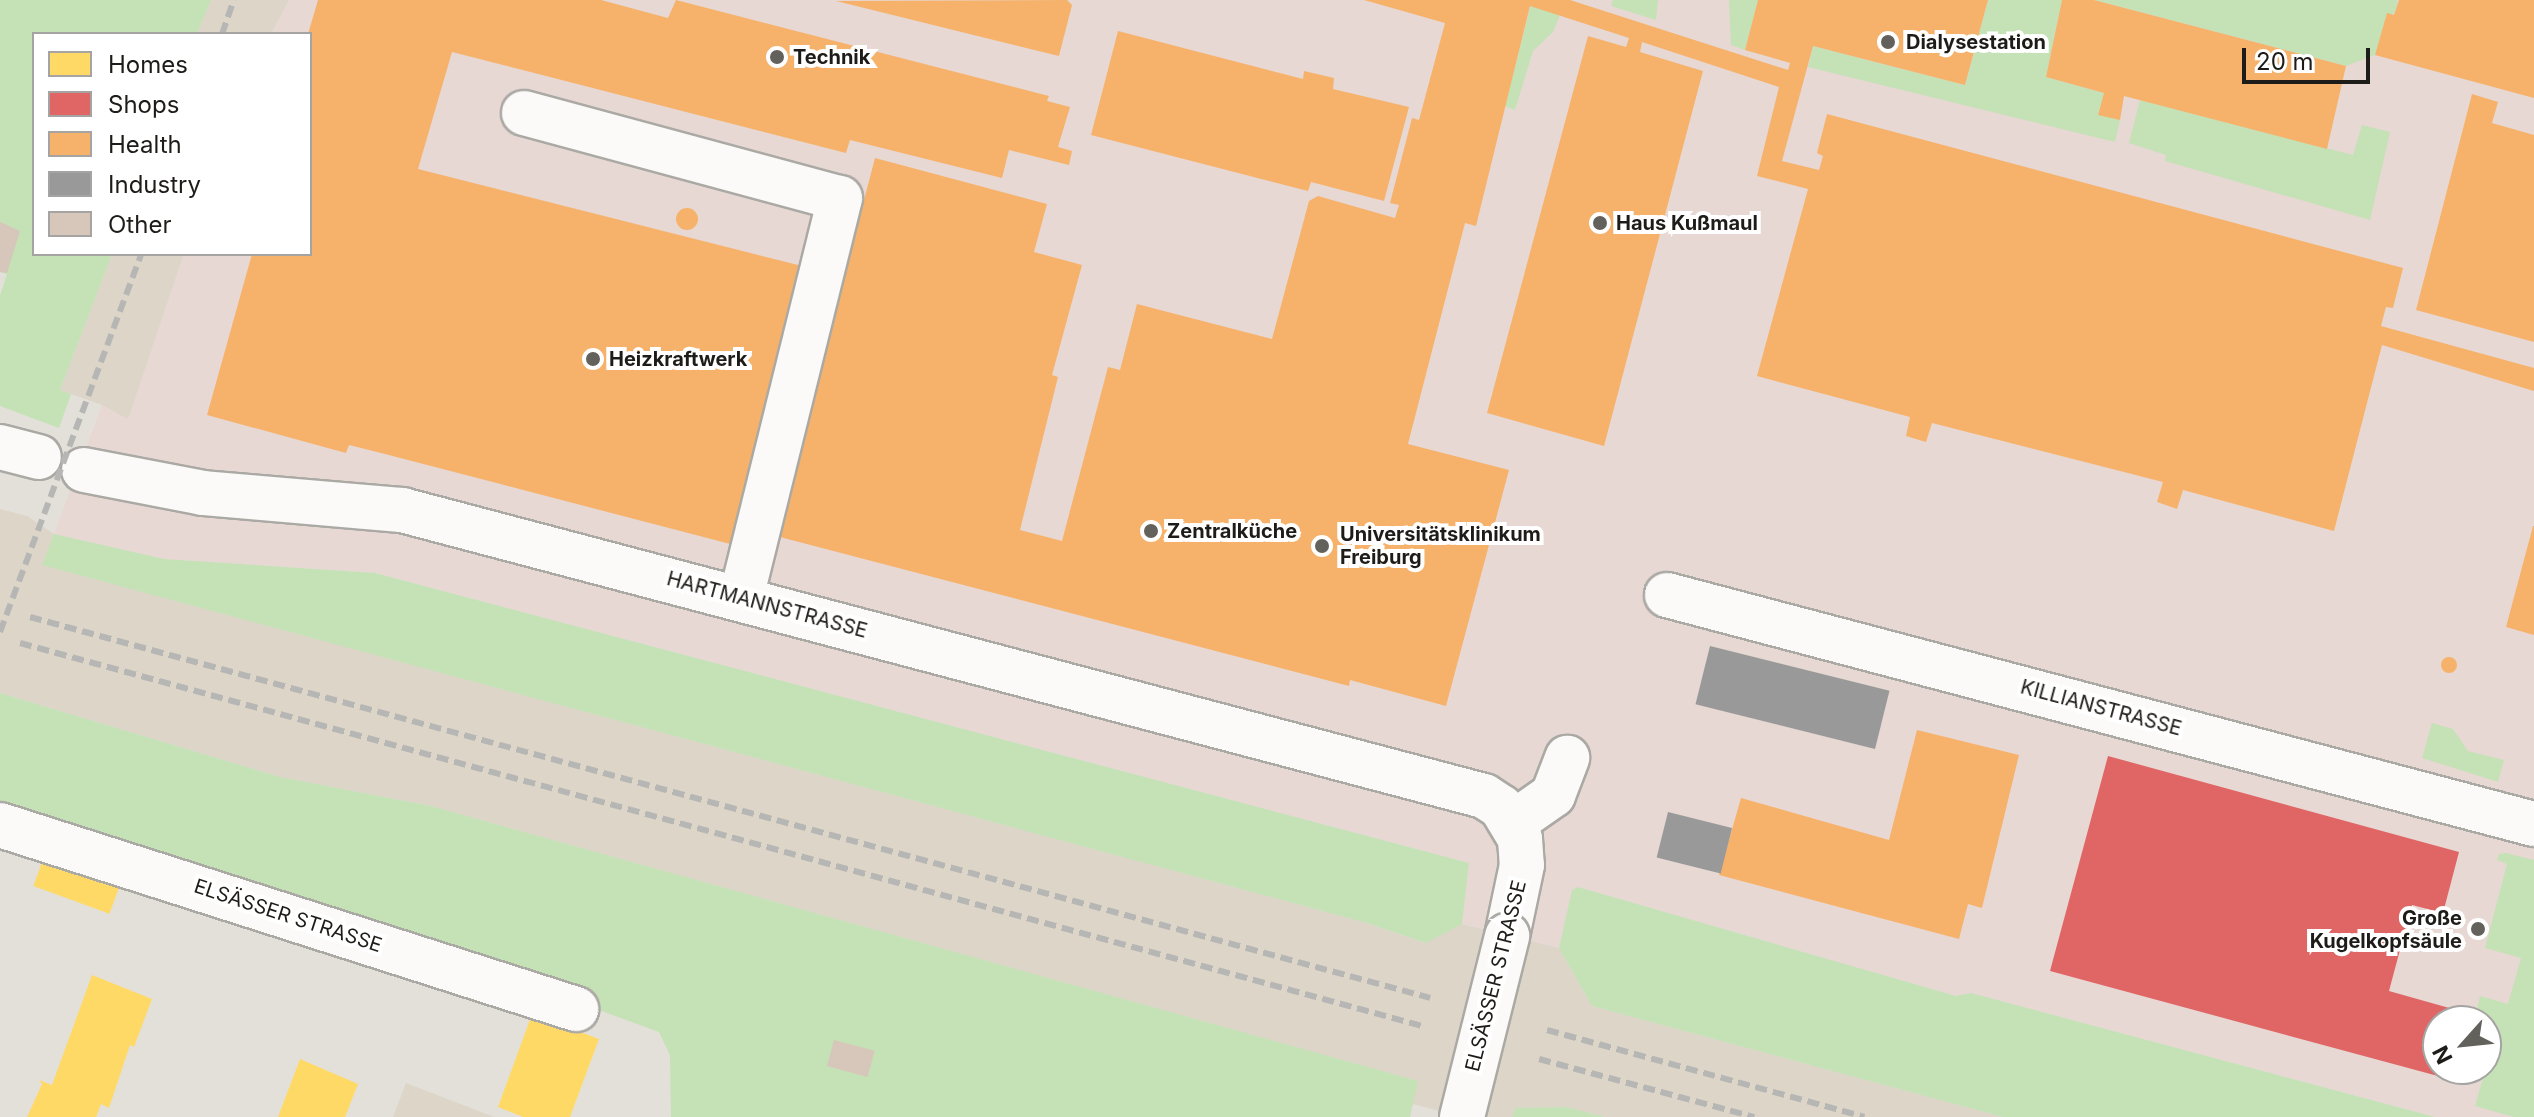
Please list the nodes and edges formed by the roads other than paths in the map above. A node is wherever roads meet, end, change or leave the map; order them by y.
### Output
1 (524, 113) dead end
2 (84, 470) dead end
3 (1667, 595) dead end
4 (741, 598) junction
5 (1567, 758) dead end
6 (1513, 823) junction
7 (2534, 824) edge
8 (0, 825) edge
9 (576, 1009) dead end
10 (1462, 1117) edge

1 - 4 street
2 - 4 street, HARTMANNSTRASSE
3 - 7 street, KILLIANSTRASSE
4 - 6 street, HARTMANNSTRASSE
5 - 6 street
6 - 10 street, ELSÄSSER STRASSE, bridge
8 - 9 street, ELSÄSSER STRASSE

